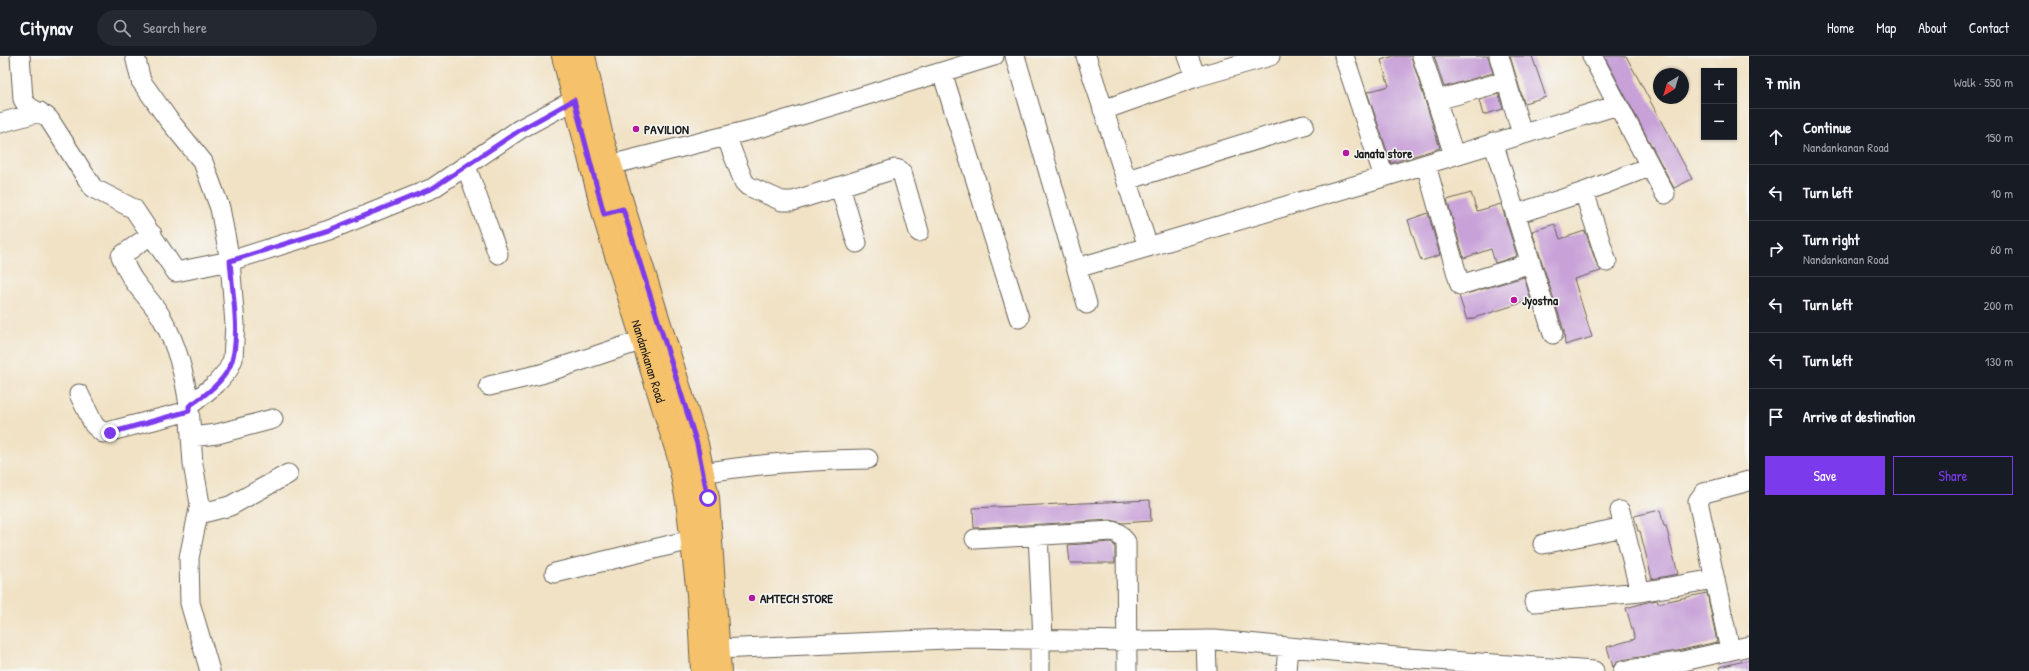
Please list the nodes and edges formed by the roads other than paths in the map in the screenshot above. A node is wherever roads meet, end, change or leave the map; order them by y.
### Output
1 (20, 56) edge
2 (135, 56) edge
3 (564, 56) edge
4 (584, 56) edge
5 (994, 56) edge
6 (1015, 56) edge
7 (1086, 56) edge
8 (1188, 56) edge
9 (1270, 56) edge
10 (1422, 56) edge
11 (1499, 56) edge
12 (1592, 56) edge
13 (1348, 57) edge
14 (942, 72) junction
15 (1196, 77) junction
16 (1506, 81) junction
17 (574, 100) junction
18 (1437, 100) junction
19 (1618, 105) junction
20 (1103, 110) junction
21 (40, 112) junction
22 (0, 123) edge
23 (1304, 125) dead end
24 (1522, 134) junction
25 (726, 136) junction
26 (1493, 142) junction
27 (1454, 155) junction
28 (610, 165) junction
29 (1426, 165) junction
30 (466, 166) junction
31 (1649, 166) junction
32 (1384, 177) junction
33 (1127, 180) junction
34 (840, 187) junction
35 (1584, 192) junction
36 (1666, 194) dead end
37 (614, 212) junction
38 (1516, 214) junction
39 (919, 232) dead end
40 (152, 234) junction
41 (857, 243) dead end
42 (1148, 247) junction
43 (498, 254) dead end
44 (230, 261) junction
45 (1607, 262) dead end
46 (1531, 264) junction
47 (1077, 268) junction
48 (1087, 304) dead end
49 (1019, 318) dead end
50 (1553, 334) dead end
51 (643, 340) junction
52 (489, 386) dead end
53 (80, 394) dead end
54 (189, 409) junction
55 (273, 419) dead end
56 (191, 437) junction
57 (868, 459) dead end
58 (288, 474) dead end
59 (703, 474) junction
60 (1748, 484) edge
61 (199, 514) junction
62 (1038, 535) junction
63 (975, 539) dead end
64 (691, 540) junction
65 (1543, 544) dead end
66 (554, 573) dead end
67 (1715, 578) junction
68 (1640, 592) junction
69 (1534, 602) dead end
70 (1041, 639) junction
71 (1206, 640) junction
72 (1126, 641) junction
73 (1749, 646) edge
74 (1288, 647) junction
75 (719, 648) junction
76 (1730, 650) junction
77 (1697, 665) edge
78 (1456, 666) edge
79 (210, 671) edge
80 (702, 671) edge
81 (720, 671) edge
82 (1040, 671) edge
83 (1127, 671) edge
84 (1207, 671) edge
85 (1286, 671) edge
86 (1594, 671) edge
87 (1623, 671) edge

1 - 21 street
2 - 44 street
3 - 17 main road, Nandankanan Road
4 - 28 main road, Nandankanan Road
5 - 14 street
6 - 47 street
7 - 20 street
8 - 15 street
9 - 15 street
10 - 18 street
11 - 16 street
12 - 19 street
13 - 32 street
14 - 25 street
14 - 49 street
15 - 20 street
16 - 18 street
16 - 24 street
17 - 30 street
17 - 37 main road, Nandankanan Road
18 - 27 street
19 - 24 street
19 - 31 street
20 - 33 street
21 - 22 street
21 - 40 street
23 - 33 street
24 - 26 street
25 - 28 street
25 - 34 street
26 - 27 street
26 - 38 street
27 - 29 street
28 - 37 main road, Nandankanan Road
29 - 32 street
29 - 46 street
30 - 43 street
30 - 44 street
31 - 35 street
31 - 36 street
32 - 42 street
33 - 42 street
34 - 39 street
34 - 41 street
35 - 38 street
35 - 45 street
37 - 51 main road, Nandankanan Road
37 - 59 main road, Nandankanan Road
38 - 46 street
40 - 44 street
40 - 54 street
42 - 47 street
44 - 54 street
46 - 50 street
47 - 48 street
51 - 52 street
51 - 64 main road, Nandankanan Road
53 - 54 street
54 - 56 street
55 - 56 street
56 - 61 street
57 - 59 street
58 - 61 street
59 - 75 main road, Nandankanan Road
60 - 67 street
61 - 79 street
62 - 63 street
62 - 70 street
62 - 72 street
64 - 66 street
64 - 80 main road, Nandankanan Road
65 - 68 street
67 - 68 street
67 - 76 street
68 - 69 street
70 - 72 street
70 - 75 street
70 - 82 street
71 - 72 street
71 - 74 street
71 - 84 street
72 - 83 street
73 - 76 street
74 - 78 street
74 - 85 street
75 - 81 main road, Nandankanan Road
76 - 77 street
77 - 87 street
78 - 86 street

